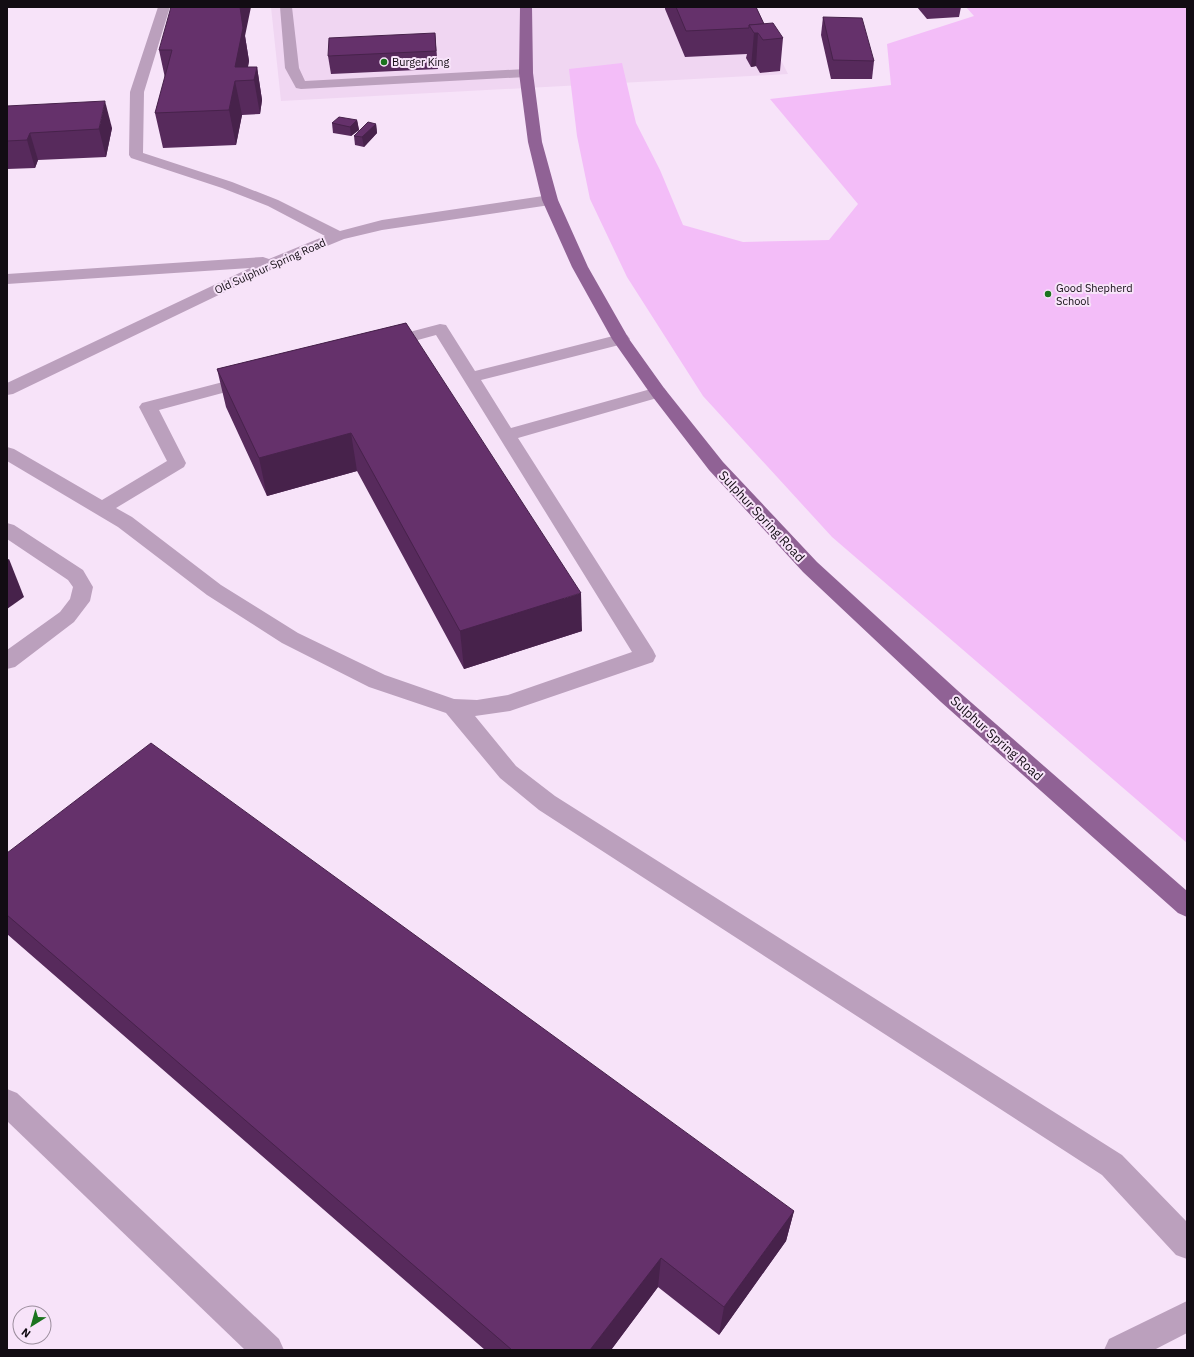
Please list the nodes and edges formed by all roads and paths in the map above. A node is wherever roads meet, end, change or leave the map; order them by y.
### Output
1 (164, 7) edge
2 (286, 7) edge
3 (526, 7) edge
4 (526, 73) junction
5 (550, 200) junction
6 (338, 236) junction
7 (274, 262) junction
8 (7, 279) edge
9 (621, 339) junction
10 (371, 348) edge
11 (271, 374) edge
12 (470, 378) junction
13 (7, 390) edge
14 (658, 392) junction
15 (507, 435) junction
16 (7, 453) edge
17 (102, 509) junction
18 (7, 530) edge
19 (7, 661) edge
20 (454, 707) junction
21 (1187, 906) edge
22 (7, 1102) edge
23 (1187, 1244) edge
24 (1187, 1317) edge
25 (268, 1350) edge
26 (1120, 1350) edge

1 - 6 street
2 - 4 street
3 - 4 main road, Sulphur Spring Road
4 - 5 main road, Sulphur Spring Road
5 - 6 street, Old Sulphur Spring Road
5 - 9 main road, Sulphur Spring Road
6 - 7 street, Old Sulphur Spring Road
7 - 8 street
7 - 13 street, Old Sulphur Spring Road
9 - 12 street
9 - 14 main road, Sulphur Spring Road
10 - 12 street
11 - 17 street
12 - 15 street
14 - 15 street
14 - 21 main road, Sulphur Spring Road
15 - 20 street
16 - 17 street
17 - 20 street
18 - 19 street
20 - 23 street
22 - 25 street
24 - 26 street

